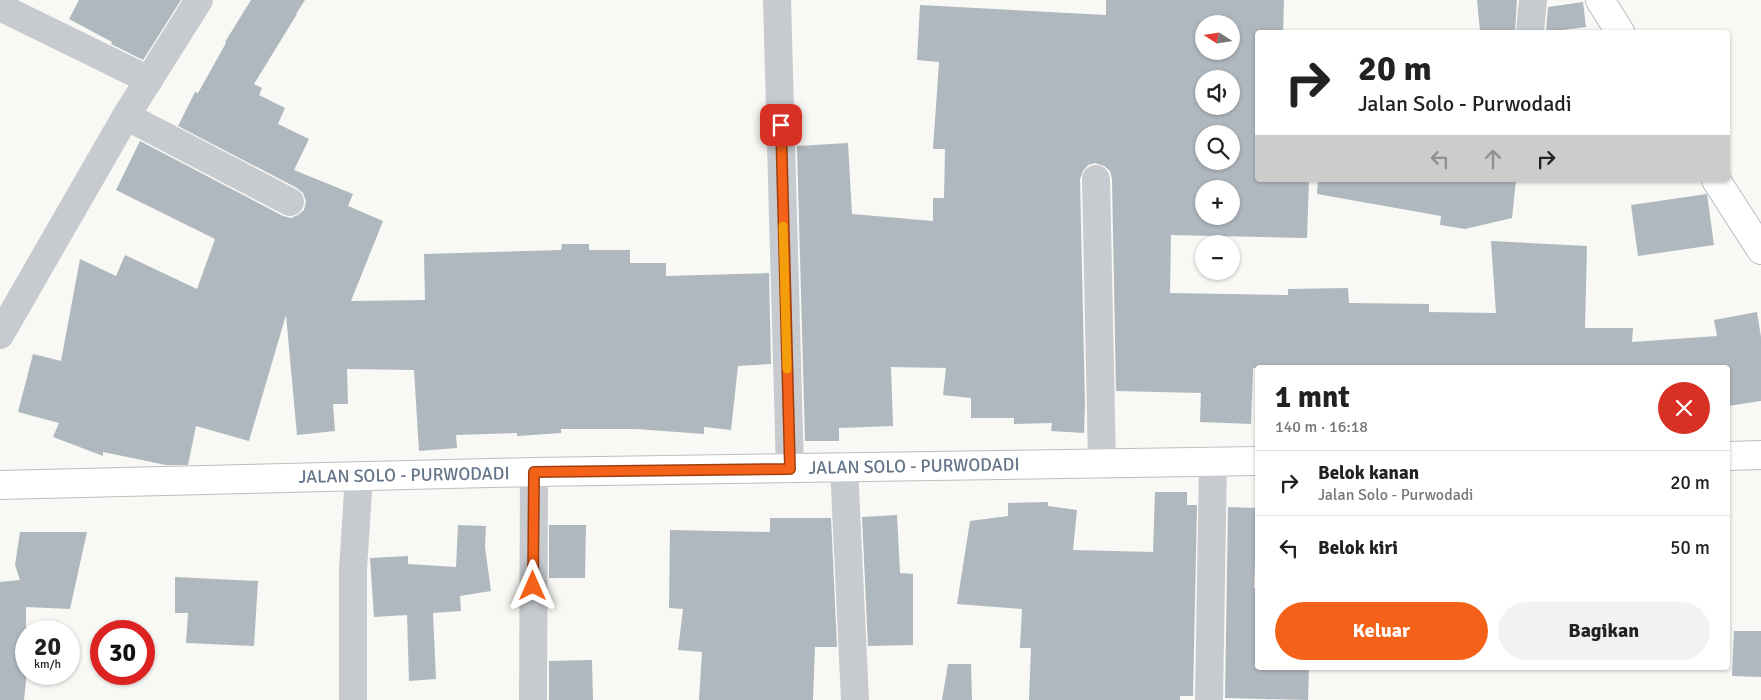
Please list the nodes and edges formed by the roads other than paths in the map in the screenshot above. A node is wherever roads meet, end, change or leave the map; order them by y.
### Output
1 (199, 0) edge
2 (777, 0) edge
3 (1533, 0) edge
4 (1600, 0) edge
5 (0, 7) edge
6 (1530, 30) edge
7 (1619, 30) edge
8 (149, 80) junction
9 (126, 116) junction
10 (1096, 179) dead end
11 (1717, 182) edge
12 (290, 202) dead end
13 (1761, 250) edge
14 (0, 335) edge
15 (1730, 456) edge
16 (1761, 456) edge
17 (1213, 461) junction
18 (1255, 461) edge
19 (1102, 463) junction
20 (844, 467) junction
21 (790, 469) junction
22 (534, 472) junction
23 (359, 476) junction
24 (0, 485) edge
25 (353, 700) edge
26 (532, 700) edge
27 (855, 700) edge
28 (1208, 700) edge

1 - 8 street
2 - 21 street
3 - 6 street
4 - 7 main road
5 - 8 street
8 - 9 street
9 - 12 street
9 - 14 street
10 - 19 street
11 - 13 main road
15 - 16 main road
17 - 18 main road, JALAN SOLO - PURWODADI
17 - 19 main road, JALAN SOLO - PURWODADI
17 - 28 street
19 - 20 main road, JALAN SOLO - PURWODADI
20 - 21 main road, JALAN SOLO - PURWODADI
20 - 27 street
21 - 22 main road, JALAN SOLO - PURWODADI
22 - 23 main road, JALAN SOLO - PURWODADI
22 - 26 street
23 - 24 main road, JALAN SOLO - PURWODADI
23 - 25 street

